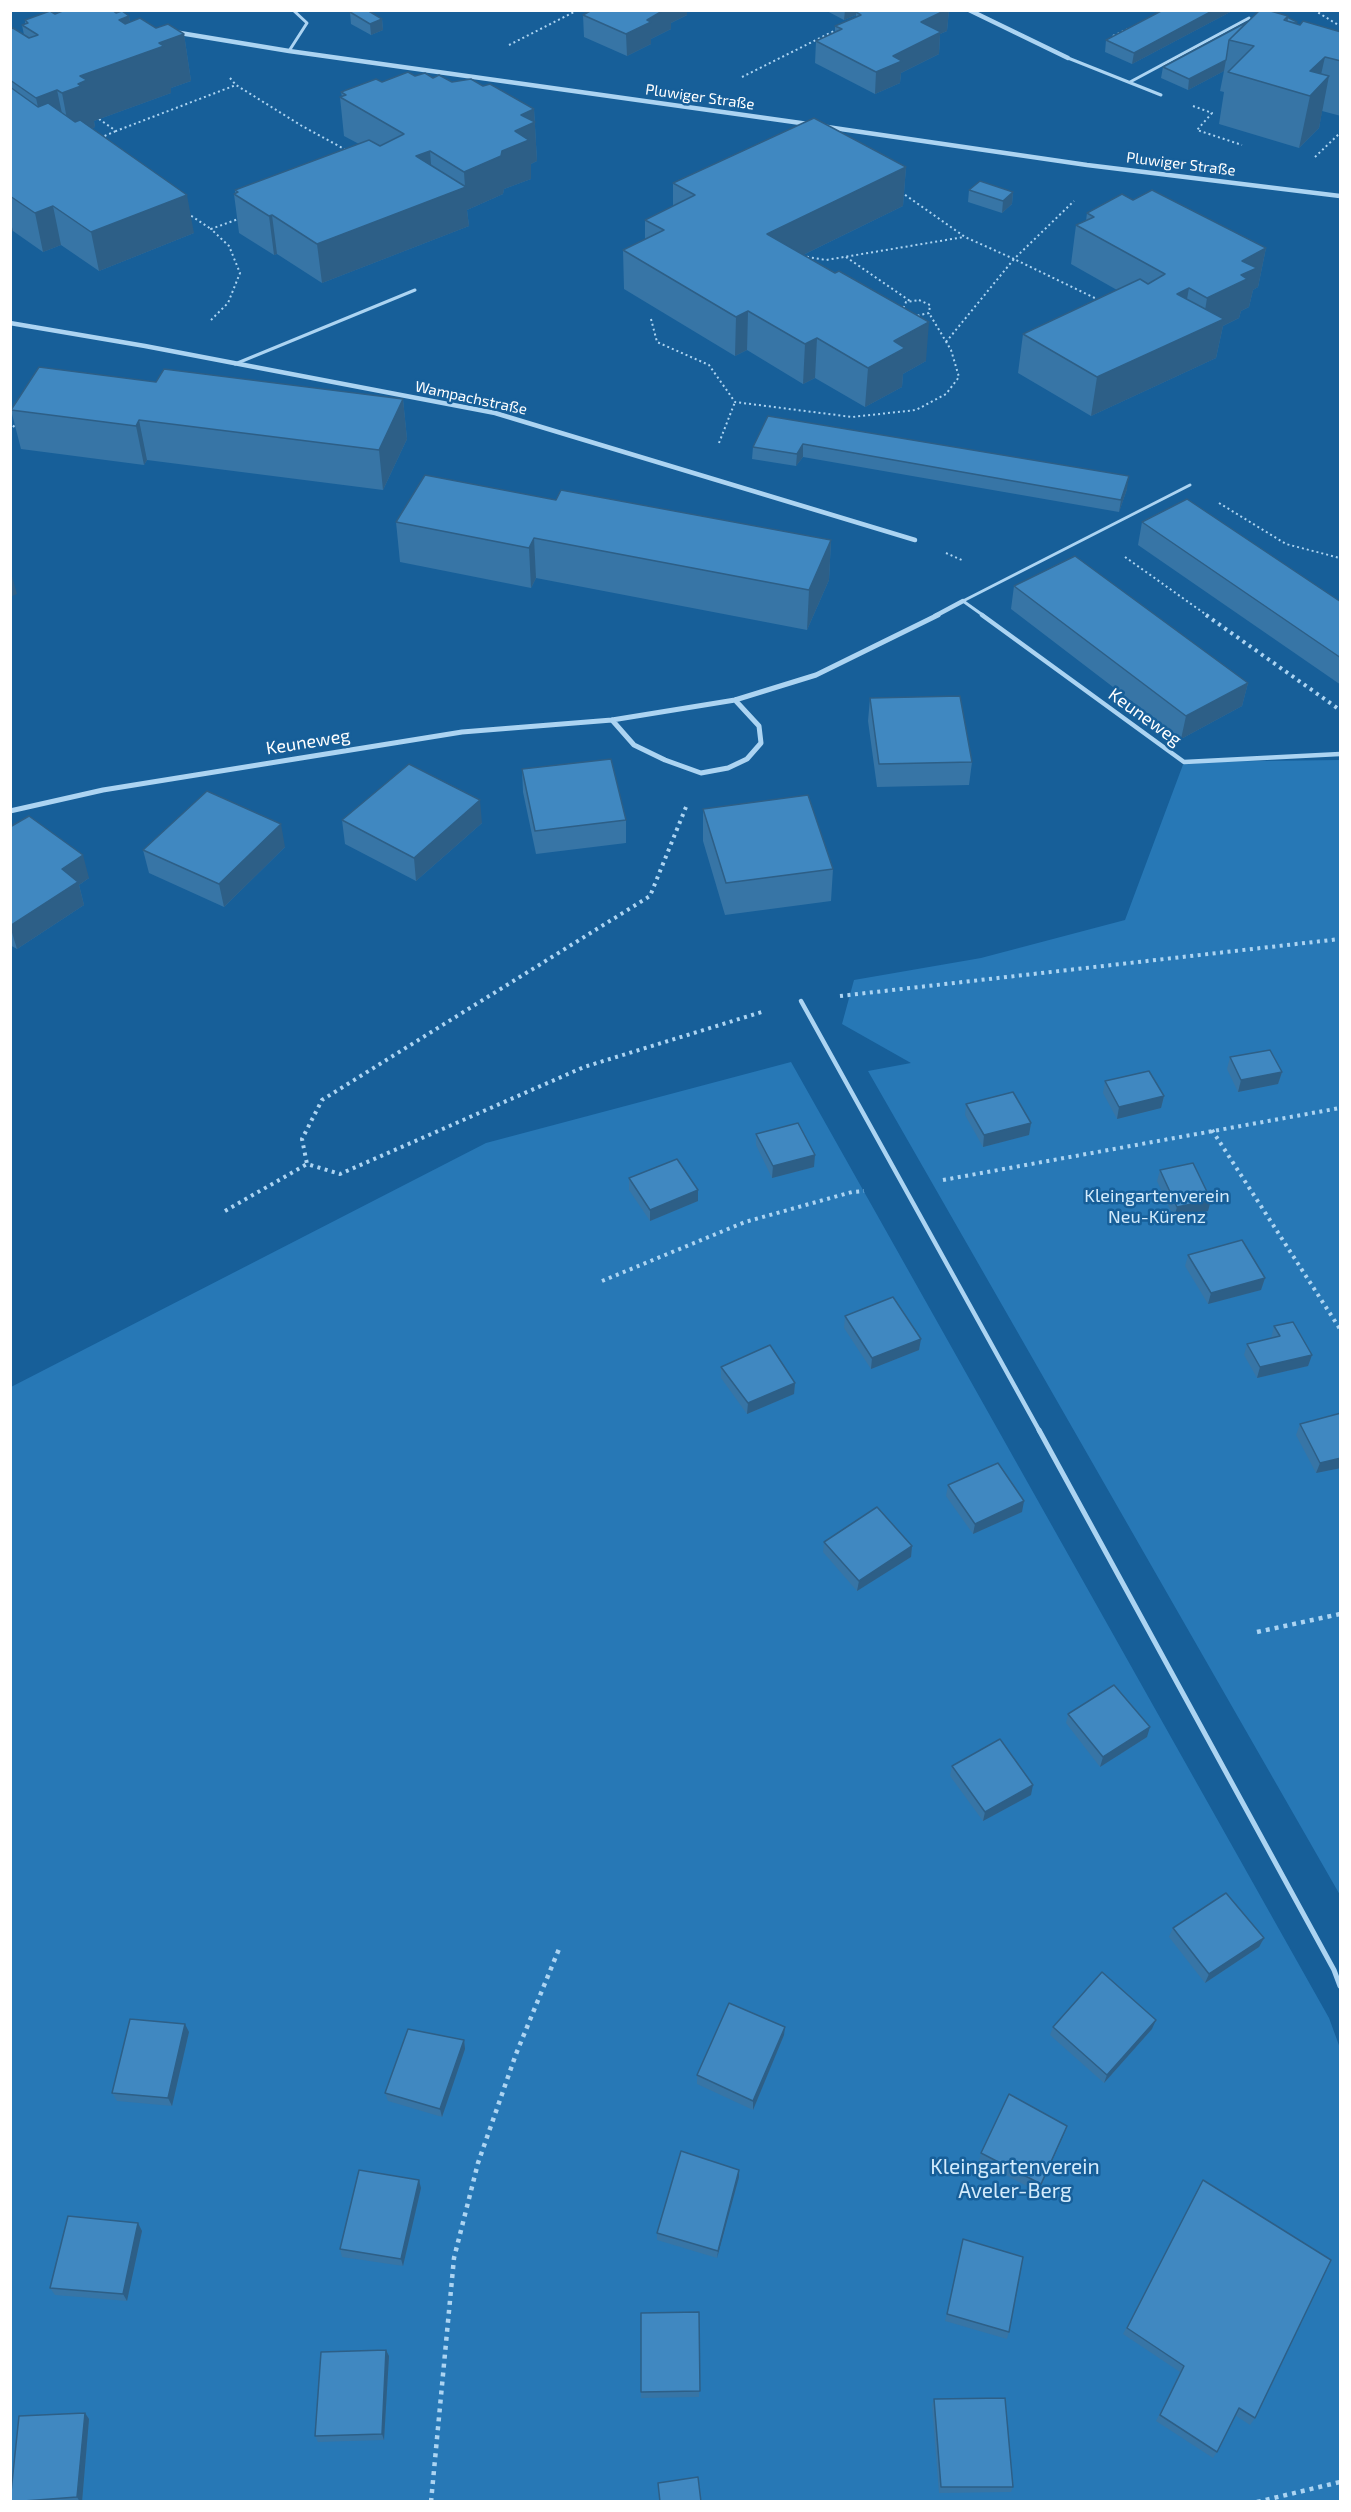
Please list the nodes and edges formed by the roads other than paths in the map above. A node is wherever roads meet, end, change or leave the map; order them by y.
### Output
1 (293, 10) edge
2 (969, 10) edge
3 (1250, 18) edge
4 (165, 30) edge
5 (289, 51) junction
6 (1068, 58) joint
7 (1131, 82) junction
8 (1161, 95) road end
9 (1341, 196) edge
10 (415, 290) dead end
11 (10, 323) edge
12 (235, 364) junction
13 (1190, 485) road end
14 (915, 540) dead end
15 (963, 601) junction
16 (735, 700) junction
17 (612, 720) junction
18 (1341, 754) edge
19 (10, 811) edge
20 (801, 1001) road end
21 (1337, 1970) edge
22 (1341, 1986) edge

1 - 5 lane
2 - 6 street
3 - 7 lane
4 - 5 street, Pluwiger Straße
5 - 9 street, Pluwiger Straße
6 - 7 lane
7 - 8 lane
10 - 12 lane
11 - 12 street, Wampachstraße
12 - 14 street, Wampachstraße
13 - 15 lane, Keuneweg
15 - 16 street, Keuneweg
15 - 18 lane, Keuneweg
16 - 17 street, Keuneweg
16 - 17 street
17 - 19 street, Keuneweg
20 - 21 lane
21 - 22 lane

